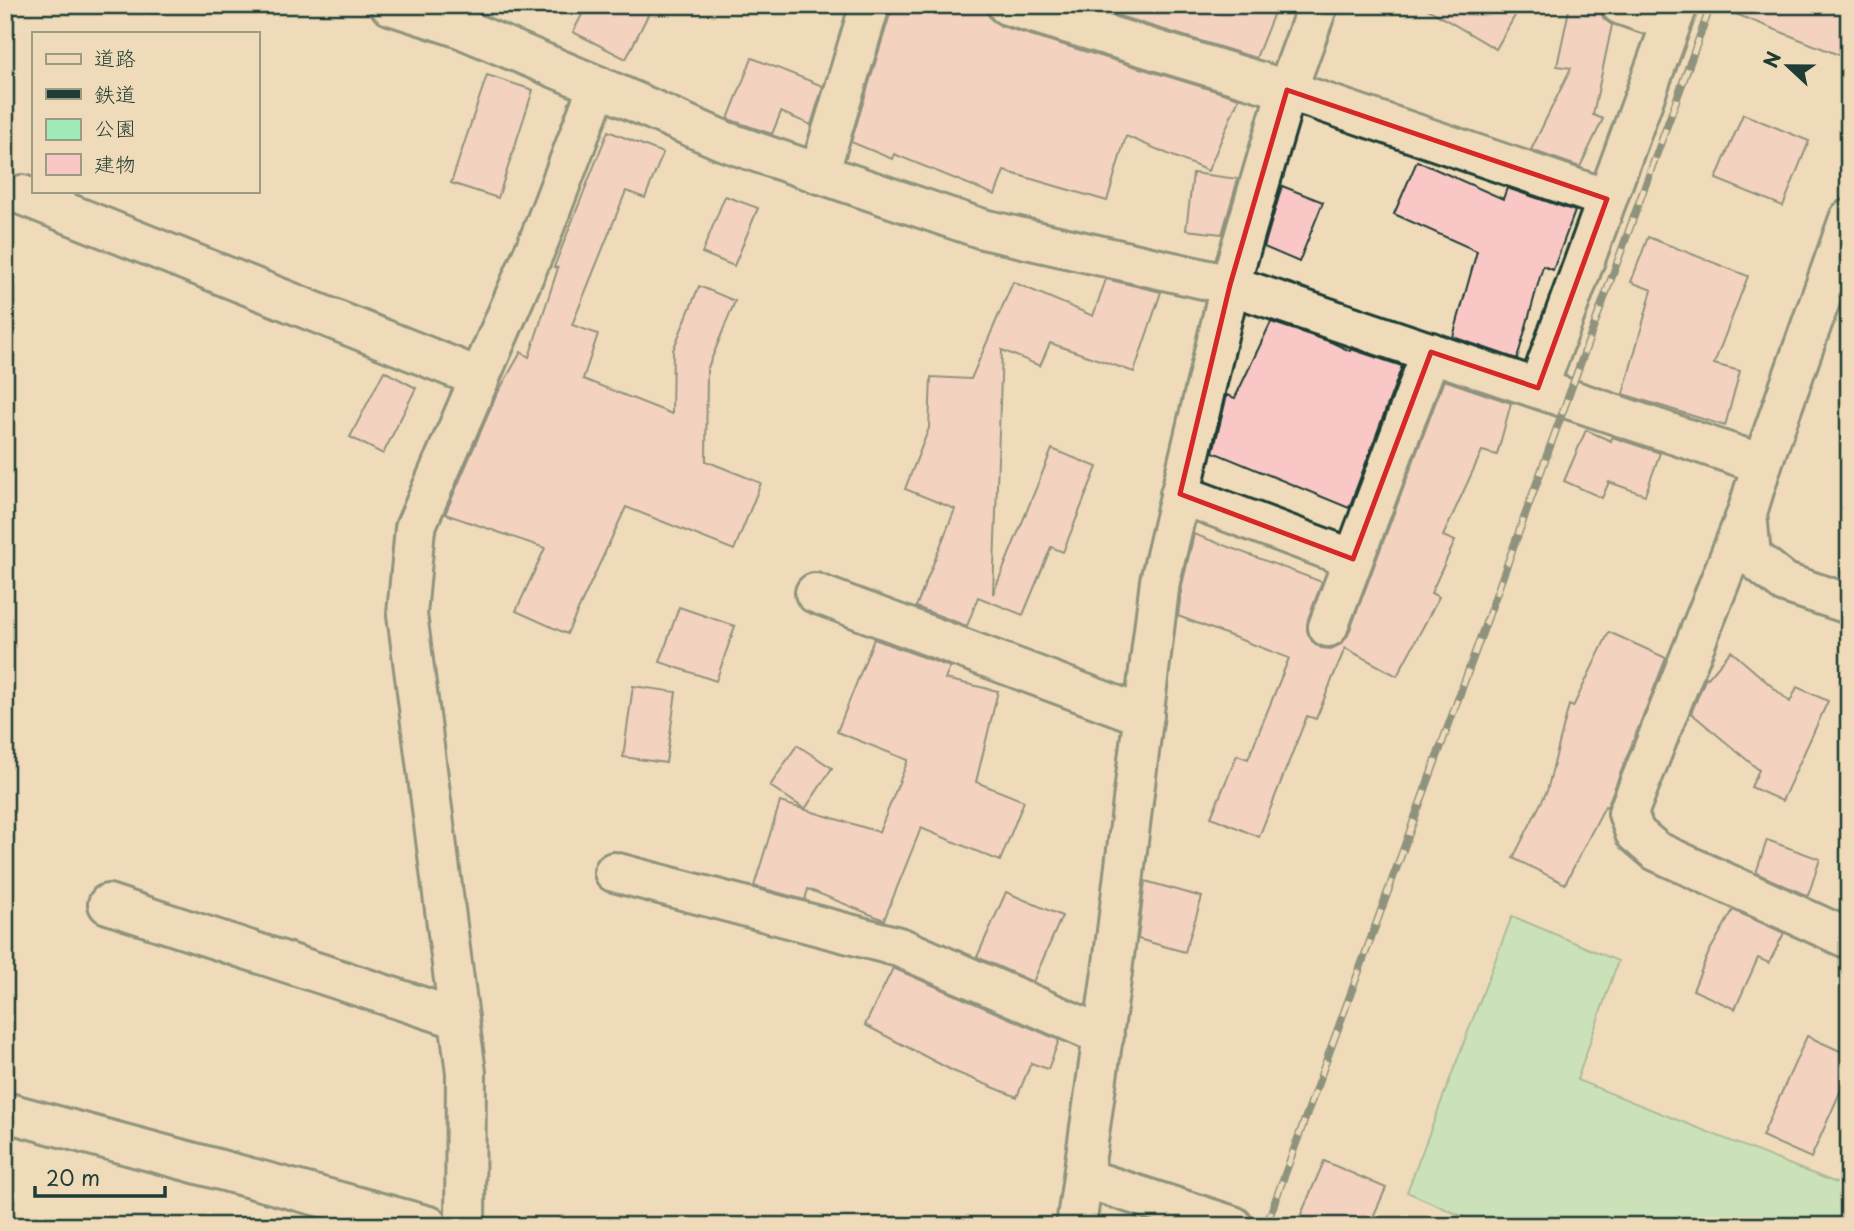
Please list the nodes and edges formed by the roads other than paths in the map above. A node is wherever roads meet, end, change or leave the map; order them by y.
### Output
1 (390, 5) edge
2 (870, 5) edge
3 (1007, 5) edge
4 (1318, 5) edge
5 (1621, 5) edge
6 (1675, 14) edge
7 (598, 86) junction
8 (1287, 90) junction
9 (819, 174) junction
10 (22, 195) dead end
11 (1607, 199) junction
12 (1849, 219) edge
13 (1230, 285) junction
14 (1431, 352) junction
15 (480, 378) junction
16 (1538, 388) junction
17 (1762, 464) junction
18 (1180, 494) junction
19 (1747, 513) junction
20 (1353, 559) junction
21 (815, 593) dead end
22 (1849, 604) edge
23 (1328, 626) dead end
24 (1144, 716) junction
25 (614, 872) dead end
26 (108, 904) dead end
27 (1849, 939) edge
28 (459, 1019) junction
29 (1104, 1036) junction
30 (5, 1112) edge
31 (1084, 1178) junction
32 (429, 1226) edge
33 (465, 1226) edge
34 (1076, 1226) edge
35 (1233, 1226) edge

1 - 7 street
2 - 9 street
3 - 8 street
4 - 8 street
5 - 6 street
6 - 11 street
7 - 9 street
7 - 15 street
8 - 11 street
8 - 13 street
9 - 13 street
10 - 15 street
11 - 16 street
12 - 17 street
13 - 14 street
13 - 18 street
14 - 16 street
14 - 20 street
15 - 28 street
16 - 17 street
17 - 19 street
18 - 20 street
18 - 24 street
19 - 22 street
19 - 27 street
20 - 23 street
21 - 24 street
24 - 29 street
25 - 29 street
26 - 28 street
28 - 33 street
29 - 31 street
30 - 32 street
31 - 34 street
31 - 35 street

